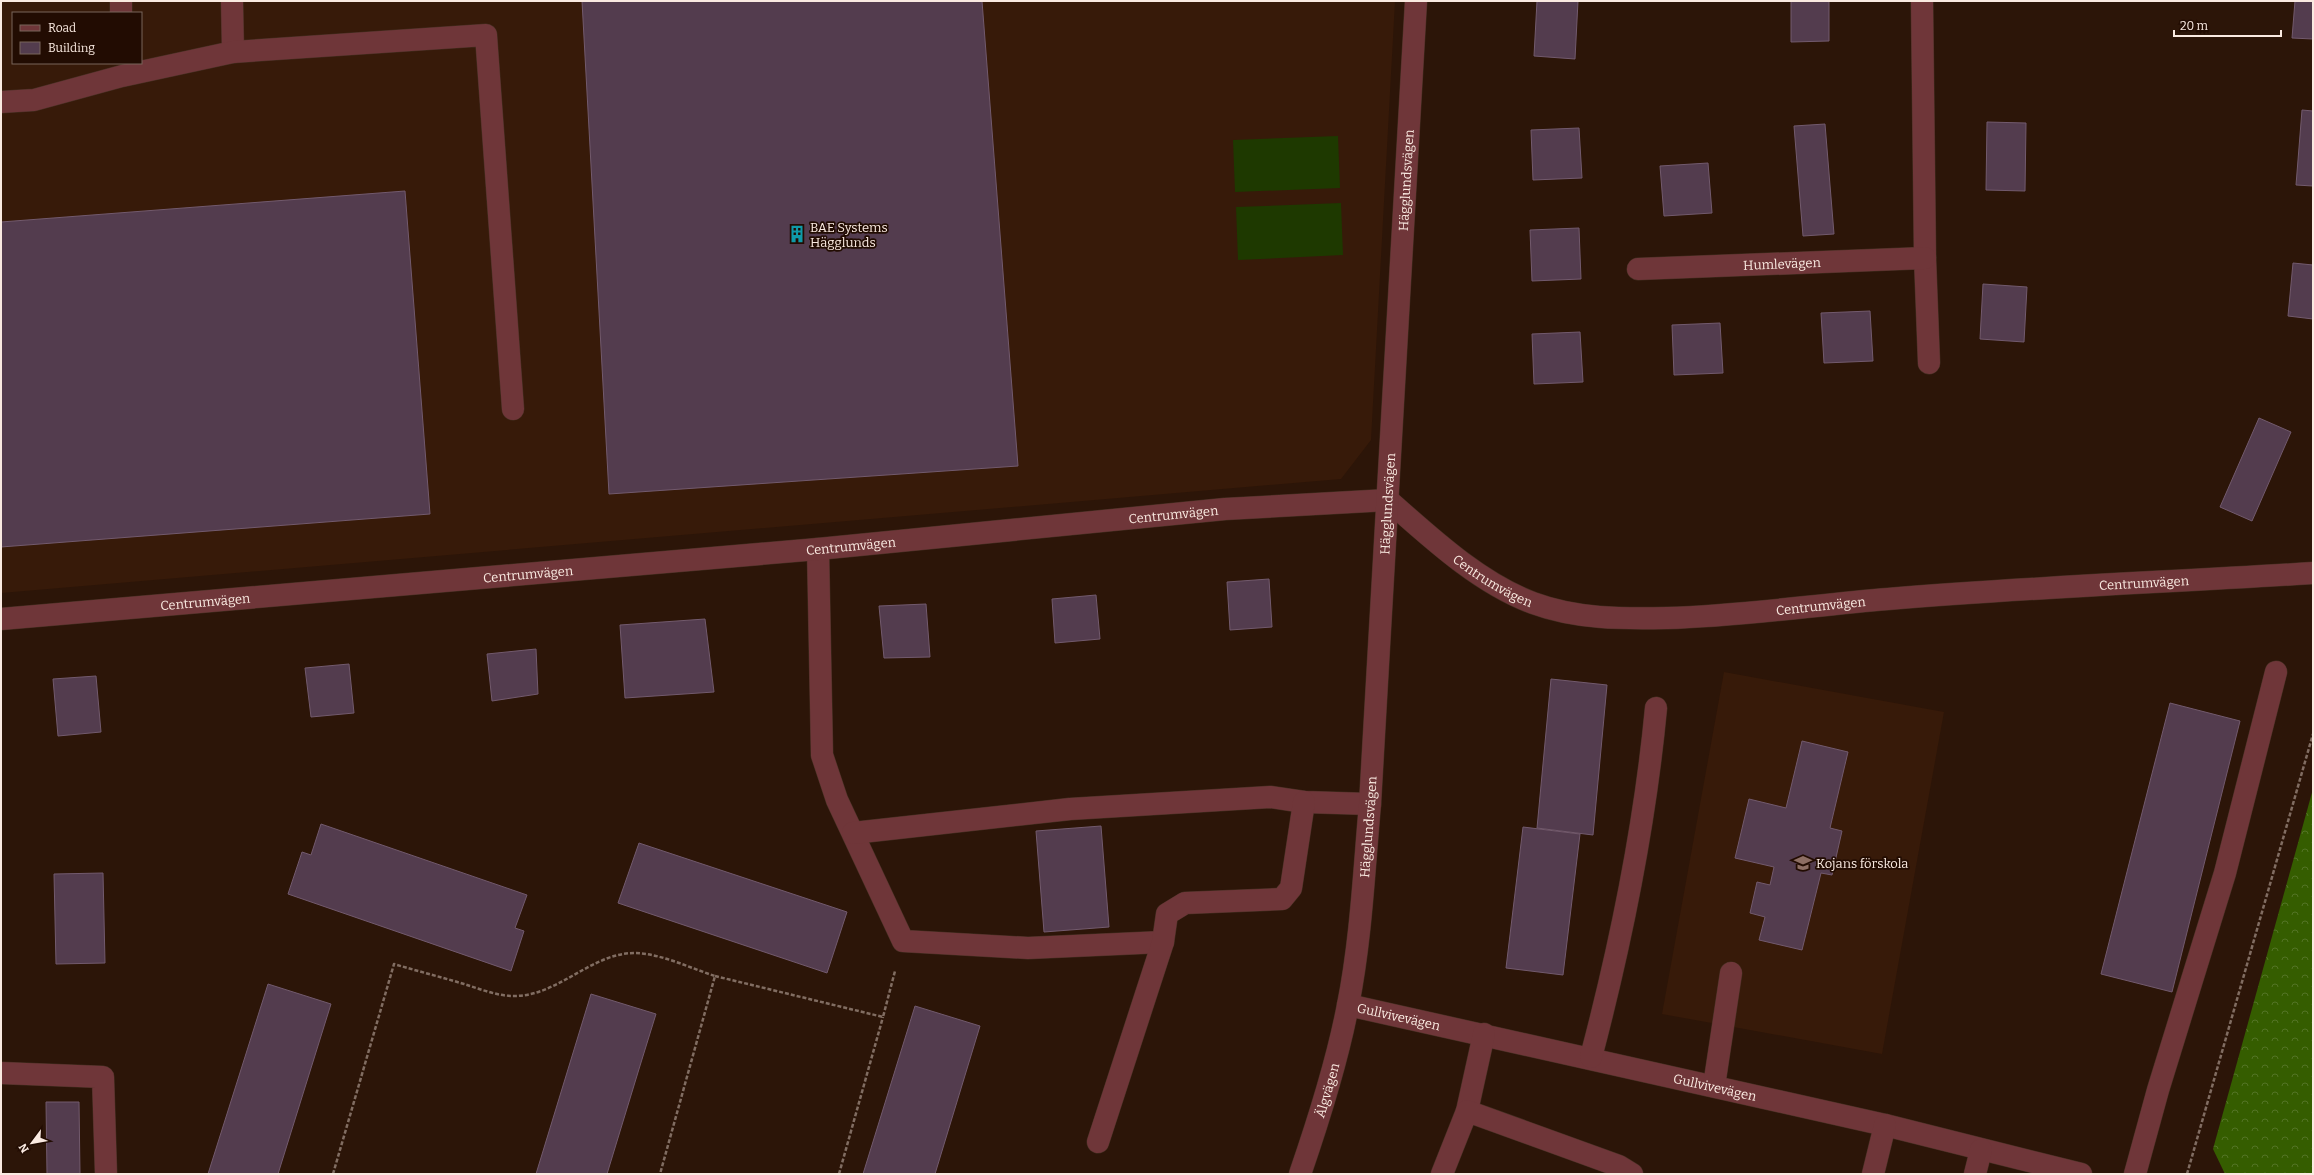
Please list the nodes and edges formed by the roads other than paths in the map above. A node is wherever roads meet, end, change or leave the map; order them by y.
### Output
1 (121, 1) edge
2 (232, 1) edge
3 (1416, 1) edge
4 (1922, 1) edge
5 (121, 12) edge
6 (233, 52) junction
7 (122, 70) edge
8 (1, 102) edge
9 (1925, 258) junction
10 (1638, 269) dead end
11 (1929, 363) dead end
12 (513, 409) dead end
13 (1388, 500) junction
14 (818, 549) junction
15 (2313, 573) edge
16 (1, 619) edge
17 (2276, 672) dead end
18 (1656, 708) dead end
19 (1304, 802) junction
20 (1370, 804) junction
21 (853, 833) junction
22 (1163, 942) junction
23 (1731, 973) dead end
24 (1348, 1005) junction
25 (1484, 1034) junction
26 (1591, 1058) junction
27 (1, 1073) edge
28 (1714, 1086) junction
29 (1467, 1111) junction
30 (1885, 1125) junction
31 (1098, 1142) dead end
32 (1981, 1150) junction
33 (106, 1174) edge
34 (1300, 1174) edge
35 (1442, 1174) edge
36 (1632, 1174) edge
37 (1873, 1174) edge
38 (1975, 1174) edge
39 (2081, 1174) edge
40 (2135, 1174) edge

1 - 5 street
2 - 6 street
3 - 13 street, Hägglundsvägen
4 - 9 street
6 - 7 street
6 - 12 street
7 - 8 street
9 - 10 street, Humlevägen
9 - 11 street
13 - 14 street, Centrumvägen
13 - 15 street, Centrumvägen
13 - 20 street, Hägglundsvägen
14 - 16 street, Centrumvägen
14 - 21 street
17 - 40 street
18 - 26 street
19 - 20 street
19 - 21 street
19 - 22 street
20 - 24 street, Hägglundsvägen
21 - 22 street
22 - 31 street
23 - 28 street
24 - 25 street, Gullvivevägen
24 - 34 street, Älgvägen
25 - 26 street, Gullvivevägen
25 - 29 street
26 - 28 street, Gullvivevägen
27 - 33 street
28 - 30 street, Gullvivevägen
29 - 35 street
29 - 36 street
30 - 32 street, Gullvivevägen
30 - 37 street
32 - 38 street
32 - 39 street, Gullvivevägen

